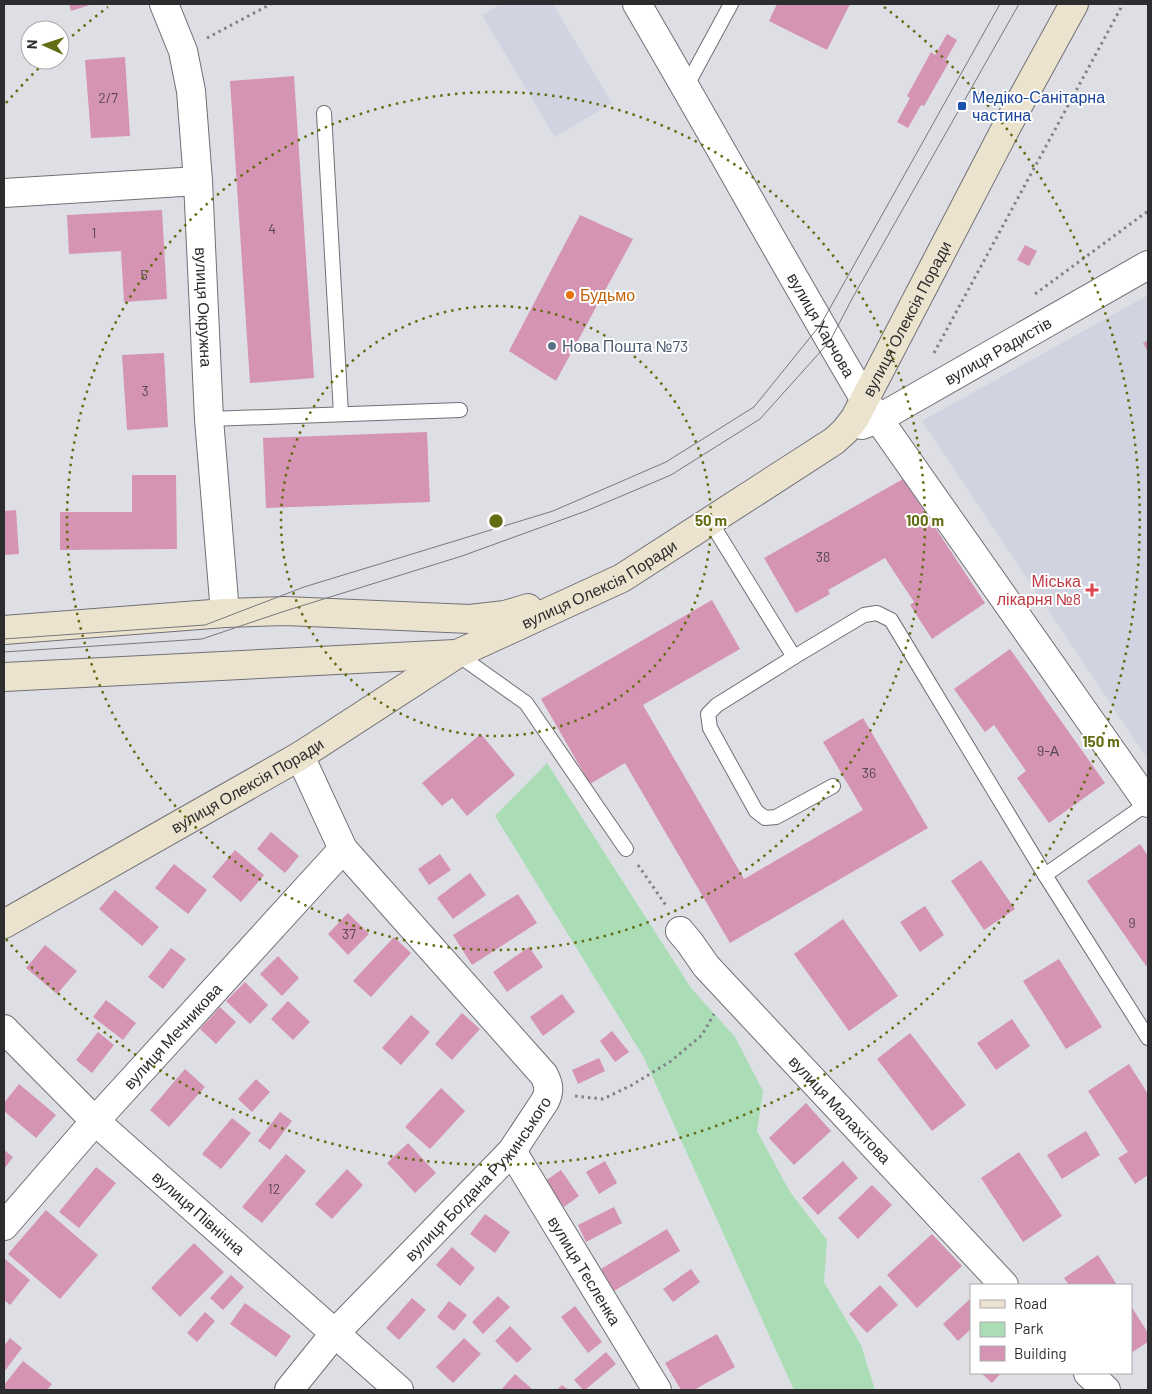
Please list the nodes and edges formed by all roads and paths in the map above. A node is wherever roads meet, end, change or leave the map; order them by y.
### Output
1 (164, 4) edge
2 (271, 4) edge
3 (637, 4) edge
4 (731, 4) edge
5 (1074, 4) edge
6 (1123, 4) edge
7 (183, 51) junction
8 (686, 87) junction
9 (324, 113) dead end
10 (198, 181) junction
11 (4, 193) edge
12 (1148, 211) edge
13 (1148, 265) edge
14 (1030, 298) dead end
15 (929, 361) dead end
16 (872, 409) junction
17 (460, 410) dead end
18 (341, 414) junction
19 (209, 419) junction
20 (710, 521) junction
21 (622, 578) junction
22 (225, 613) junction
23 (4, 630) edge
24 (457, 654) junction
25 (794, 657) junction
26 (4, 677) edge
27 (300, 756) junction
28 (833, 786) dead end
29 (1148, 803) edge
30 (626, 848) joint
31 (343, 849) junction
32 (1045, 875) junction
33 (667, 907) dead end
34 (4, 924) edge
35 (680, 931) dead end
36 (720, 981) junction
37 (4, 1029) edge
38 (1148, 1038) edge
39 (549, 1093) junction
40 (95, 1121) junction
41 (512, 1150) junction
42 (4, 1226) edge
43 (1003, 1284) edge
44 (335, 1333) junction
45 (1089, 1374) edge
46 (289, 1390) edge
47 (399, 1390) edge
48 (657, 1390) edge
49 (1106, 1390) edge

1 - 7 street, вулиця Окружна
2 - 7 path
3 - 8 street, вулиця Харчова
4 - 8 lane
5 - 16 main road, вулиця Олексія Поради
6 - 15 path
7 - 10 street, вулиця Окружна
8 - 16 street, вулиця Харчова
9 - 18 lane
10 - 11 street
10 - 19 street, вулиця Окружна
12 - 14 path
13 - 16 street, вулиця Радистів
16 - 20 main road, вулиця Олексія Поради
16 - 29 street, вулиця Харчова
17 - 18 lane
18 - 19 lane
19 - 22 street, вулиця Окружна
20 - 21 main road, вулиця Олексія Поради
20 - 25 lane
21 - 22 main road
21 - 24 main road, вулиця Олексія Поради
22 - 23 main road
24 - 26 main road
24 - 27 main road, вулиця Олексія Поради
24 - 30 lane
25 - 28 lane
25 - 32 lane
27 - 31 street, вулиця Богдана Ружинського
27 - 34 main road, вулиця Олексія Поради
29 - 32 lane
30 - 33 path
31 - 39 street, вулиця Богдана Ружинського
31 - 40 street, вулиця Мечникова
32 - 38 lane
35 - 36 street, вулиця Малахітова
36 - 39 path
36 - 43 street, вулиця Малахітова
37 - 40 street, вулиця Північна
39 - 41 street, вулиця Богдана Ружинського
40 - 42 street, вулиця Мечникова
40 - 44 street, вулиця Північна
41 - 44 street, вулиця Богдана Ружинського
41 - 48 street, вулиця Тесленка
44 - 46 street, вулиця Богдана Ружинського
44 - 47 street, вулиця Північна
45 - 49 street

